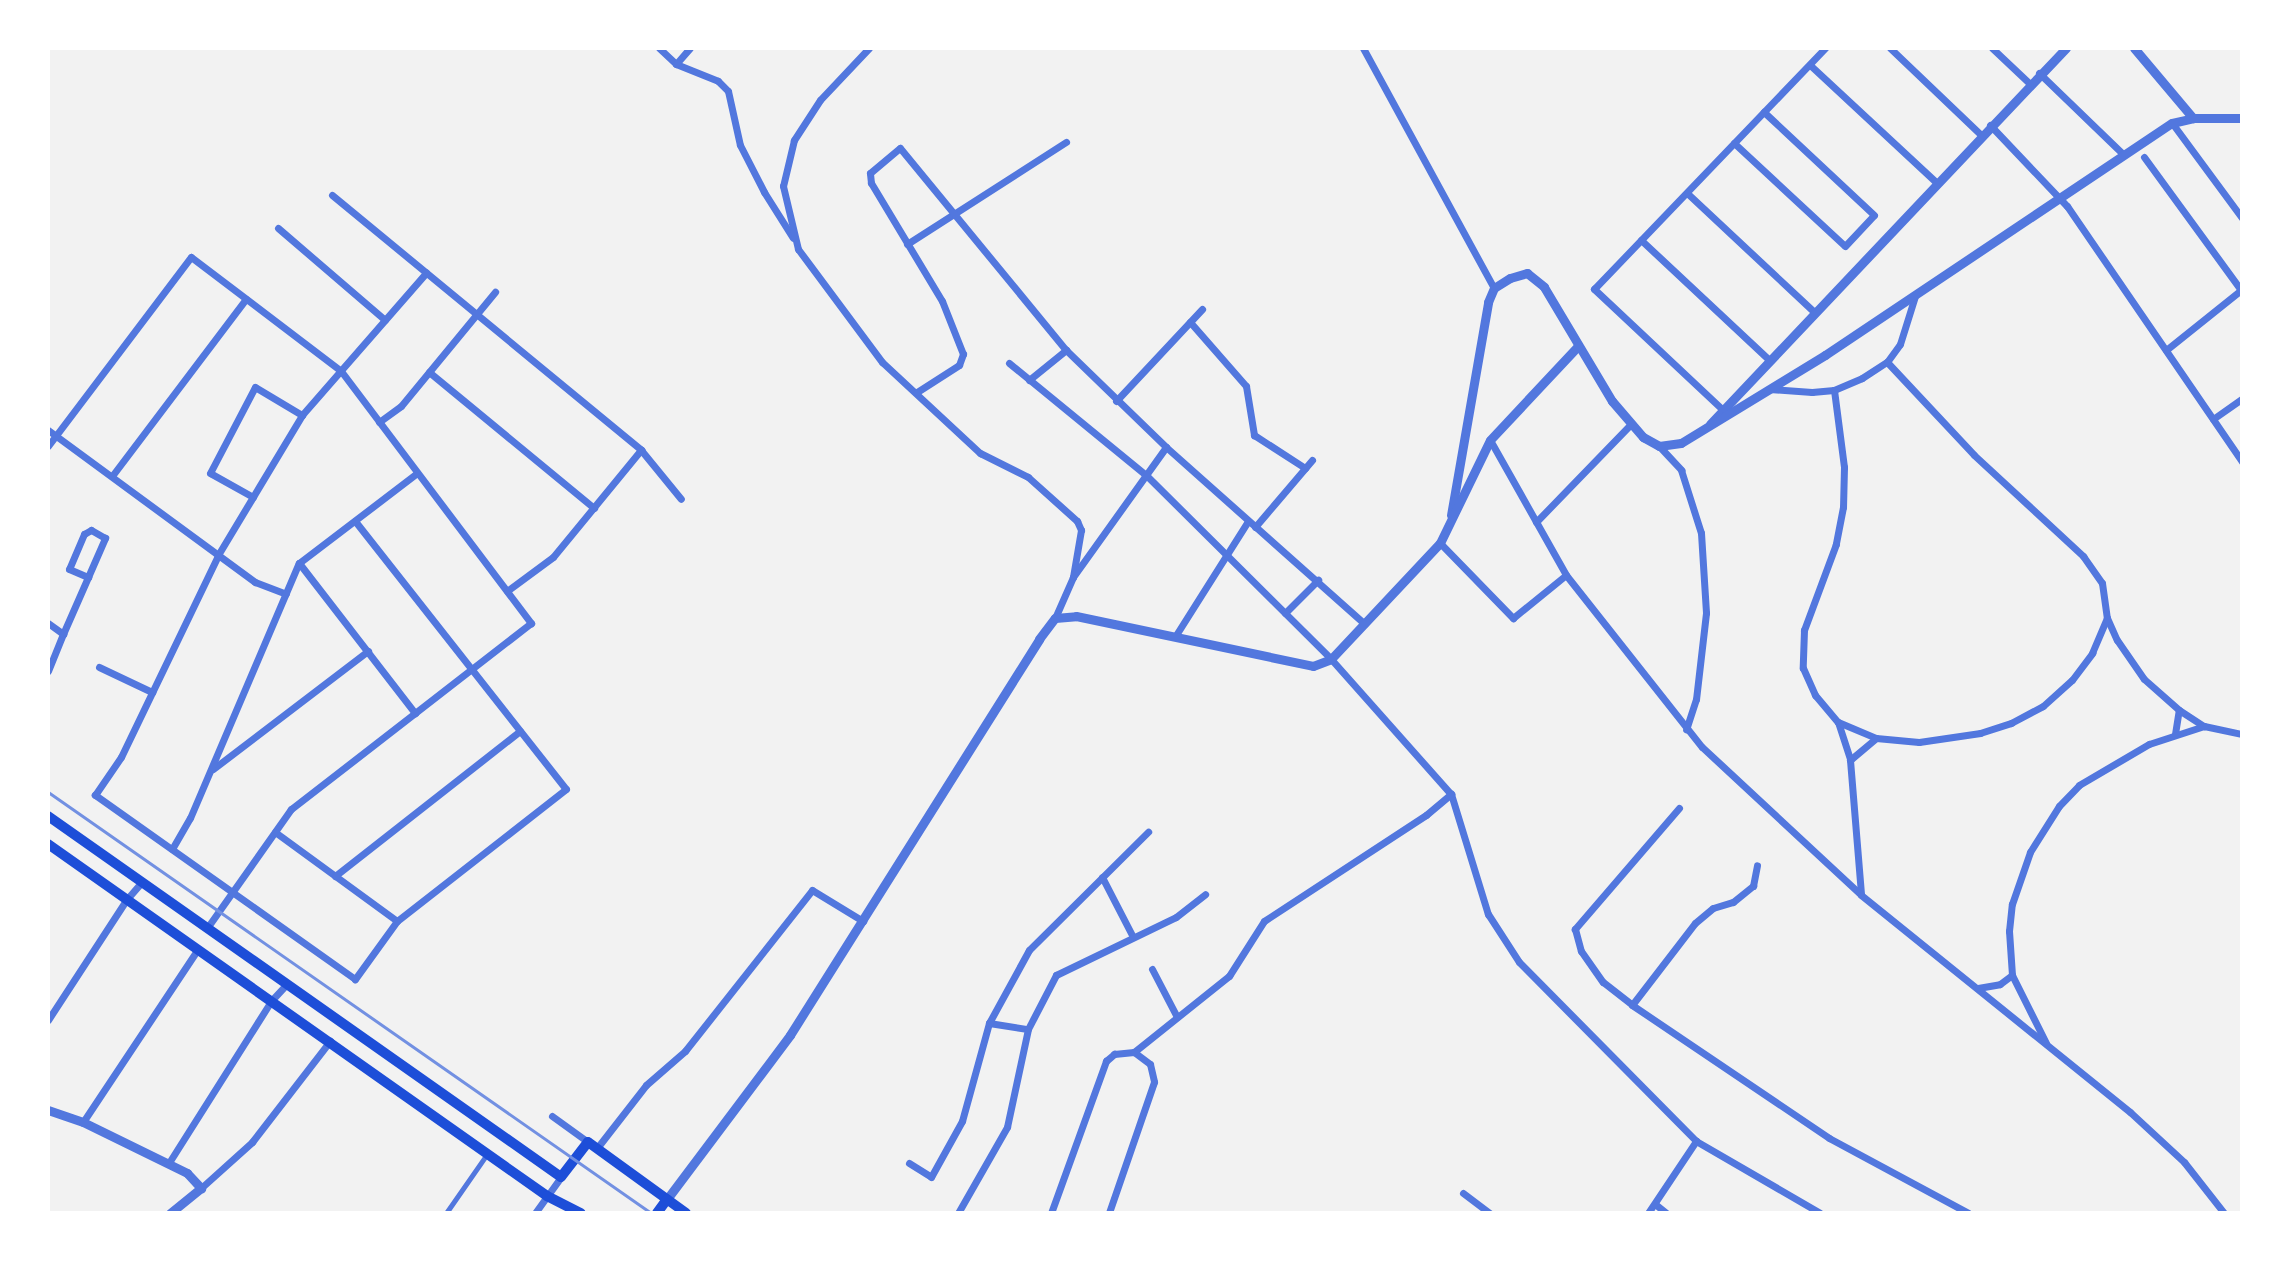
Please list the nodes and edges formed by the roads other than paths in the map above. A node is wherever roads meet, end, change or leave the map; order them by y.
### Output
1 (659, 48) edge
2 (690, 48) edge
3 (869, 48) edge
4 (1363, 48) edge
5 (1825, 48) edge
6 (1890, 48) edge
7 (1992, 48) edge
8 (2066, 48) edge
9 (2134, 48) edge
10 (676, 64) junction
11 (1810, 65) junction
12 (2039, 73) junction
13 (2029, 83) junction
14 (1764, 112) junction
15 (2193, 118) junction
16 (2242, 118) edge
17 (2172, 123) junction
18 (1990, 125) junction
19 (1981, 135) junction
20 (1066, 142) dead end
21 (1734, 143) junction
22 (2123, 154) junction
23 (2144, 157) dead end
24 (1936, 182) junction
25 (1687, 193) junction
26 (332, 195) dead end
27 (2059, 196) junction
28 (955, 214) junction
29 (2242, 218) edge
30 (278, 228) dead end
31 (1641, 240) junction
32 (796, 243) junction
33 (907, 244) junction
34 (426, 273) junction
35 (1494, 288) junction
36 (495, 292) dead end
37 (1915, 296) junction
38 (246, 299) junction
39 (1202, 309) dead end
40 (1814, 312) junction
41 (477, 314) junction
42 (385, 320) junction
43 (1190, 322) junction
44 (1578, 346) junction
45 (1066, 350) junction
46 (2166, 350) junction
47 (1768, 359) junction
48 (1887, 362) junction
49 (1009, 363) dead end
50 (340, 371) junction
51 (429, 372) junction
52 (1029, 380) junction
53 (1769, 389) junction
54 (1834, 390) junction
55 (917, 392) junction
56 (2242, 399) edge
57 (1116, 401) junction
58 (1723, 410) junction
59 (302, 415) junction
60 (2213, 419) junction
61 (379, 422) junction
62 (1630, 425) junction
63 (48, 430) edge
64 (1703, 433) junction
65 (56, 435) junction
66 (1490, 440) junction
67 (48, 446) edge
68 (1659, 446) junction
69 (1166, 447) junction
70 (641, 450) junction
71 (1312, 460) dead end
72 (2242, 462) edge
73 (1305, 468) junction
74 (417, 473) junction
75 (112, 476) junction
76 (1147, 476) junction
77 (253, 497) junction
78 (681, 499) dead end
79 (594, 508) junction
80 (355, 521) junction
81 (1248, 521) junction
82 (1536, 522) junction
83 (1449, 526) junction
84 (1255, 527) junction
85 (1440, 543) junction
86 (1226, 554) junction
87 (218, 555) junction
88 (299, 563) junction
89 (1566, 575) junction
90 (88, 577) junction
91 (1073, 577) junction
92 (1318, 580) junction
93 (507, 591) junction
94 (286, 594) junction
95 (1285, 613) junction
96 (1055, 618) junction
97 (2107, 618) junction
98 (48, 623) edge
99 (1365, 624) junction
100 (63, 634) junction
101 (1176, 635) junction
102 (368, 651) junction
103 (1331, 659) junction
104 (99, 667) dead end
105 (472, 669) junction
106 (48, 671) edge
107 (152, 692) junction
108 (2179, 710) junction
109 (415, 713) junction
110 (1838, 722) junction
111 (2204, 726) junction
112 (1686, 729) junction
113 (520, 731) junction
114 (2175, 734) junction
115 (2242, 734) edge
116 (1876, 738) junction
117 (1850, 760) junction
118 (210, 771) junction
119 (1451, 794) junction
120 (1679, 808) dead end
121 (48, 816) edge
122 (275, 832) junction
123 (1148, 832) dead end
124 (52, 846) edge
125 (172, 849) junction
126 (48, 859) edge
127 (1757, 865) dead end
128 (335, 876) junction
129 (1102, 877) junction
130 (142, 882) junction
131 (233, 892) junction
132 (1205, 894) dead end
133 (1861, 895) junction
134 (127, 899) junction
135 (397, 921) junction
136 (863, 921) junction
137 (207, 928) junction
138 (1132, 935) junction
139 (198, 949) junction
140 (1152, 969) dead end
141 (2012, 975) junction
142 (287, 984) junction
143 (1978, 988) junction
144 (271, 1001) junction
145 (1632, 1005) junction
146 (1177, 1017) junction
147 (48, 1020) edge
148 (989, 1023) junction
149 (1028, 1029) junction
150 (330, 1041) junction
151 (2049, 1049) junction
152 (1134, 1052) junction
153 (48, 1110) edge
154 (552, 1116) dead end
155 (83, 1122) junction
156 (1696, 1141) junction
157 (592, 1145) junction
158 (488, 1154) junction
159 (170, 1161) junction
160 (909, 1163) dead end
161 (561, 1177) junction
162 (201, 1188) junction
163 (1463, 1193) dead end
164 (547, 1196) junction
165 (667, 1199) junction
166 (1655, 1204) junction
167 (170, 1213) edge
168 (446, 1213) edge
169 (535, 1213) edge
170 (581, 1213) edge
171 (657, 1213) edge
172 (686, 1213) edge
173 (958, 1213) edge
174 (1051, 1213) edge
175 (1109, 1213) edge
176 (1490, 1213) edge
177 (1648, 1213) edge
178 (1666, 1213) edge
179 (1820, 1213) edge
180 (1968, 1213) edge
181 (2224, 1213) edge

1 - 10 street
2 - 10 street
3 - 32 street
4 - 35 street
5 - 11 street
6 - 19 street
7 - 13 street
8 - 12 street
9 - 15 street
10 - 32 street
11 - 14 street
11 - 24 street
12 - 13 street
12 - 22 street
13 - 18 street
14 - 21 street
14 - 21 street
15 - 16 street
15 - 17 street
17 - 22 street
17 - 29 street
18 - 19 street
18 - 27 street
19 - 24 street
20 - 28 street
21 - 25 street
22 - 27 street
23 - 46 street
24 - 40 street
25 - 31 street
25 - 40 street
26 - 34 street
27 - 37 street
27 - 46 street
28 - 33 street
28 - 33 street
28 - 45 street
30 - 42 street
31 - 47 street
31 - 58 street
32 - 55 street
33 - 55 street
34 - 41 street
34 - 42 street
35 - 44 street
35 - 83 street
36 - 41 street
37 - 48 street
37 - 53 street
38 - 50 street
38 - 65 street
38 - 75 street
39 - 43 street
40 - 47 street
41 - 51 street
41 - 70 street
42 - 50 street
43 - 57 street
43 - 73 street
44 - 62 street
44 - 66 street
45 - 52 street
45 - 57 street
46 - 60 street
47 - 58 street
48 - 54 street
48 - 97 street
49 - 52 street
50 - 59 street
50 - 61 street
51 - 61 street
51 - 79 street
52 - 76 street
53 - 54 street
53 - 64 street
54 - 110 street
55 - 91 street
56 - 60 street
57 - 69 street
58 - 64 street
59 - 77 street
59 - 77 street
60 - 72 street
61 - 74 street
62 - 68 street
62 - 82 street
63 - 65 street
64 - 68 street
65 - 67 street
65 - 75 street
66 - 82 street
66 - 83 street
68 - 112 street
69 - 76 street
69 - 81 street
70 - 78 street
70 - 79 street
71 - 73 street
73 - 84 street
74 - 80 street
74 - 93 street
75 - 87 street
76 - 86 street
76 - 91 street
77 - 87 street
79 - 93 street
80 - 88 street
80 - 105 street
81 - 84 street
81 - 86 street
82 - 89 street
83 - 85 street
84 - 92 street
85 - 89 street
85 - 99 street
86 - 95 street
86 - 101 street
87 - 94 street
87 - 107 street
88 - 94 street
88 - 102 street
89 - 112 street
90 - 90 street
90 - 100 street
91 - 96 street
92 - 95 street
92 - 99 street
93 - 105 street
94 - 118 street
95 - 103 street
96 - 101 street
96 - 136 street
97 - 108 street
97 - 116 street
98 - 100 street
99 - 103 street
100 - 106 street
101 - 103 street
102 - 109 street
102 - 118 street
103 - 119 street
104 - 107 street
105 - 109 street
105 - 113 street
107 - 125 street
108 - 111 street
108 - 114 street
109 - 122 street
110 - 116 street
110 - 117 street
111 - 114 street
111 - 115 street
112 - 133 street
113 - 128 street
113 - 135 street
114 - 141 street
116 - 117 street
117 - 133 street
118 - 125 street
119 - 146 street
119 - 156 street
120 - 145 street
121 - 130 main road
122 - 128 street
122 - 131 street
123 - 129 street
124 - 126 street
124 - 134 main road
125 - 131 street
127 - 145 street
128 - 135 street
129 - 138 street
129 - 148 street
130 - 134 street
130 - 137 main road
131 - 135 street
131 - 137 street
132 - 138 street
133 - 143 street
134 - 139 main road
134 - 147 street
136 - 157 street
136 - 165 street
137 - 142 main road
138 - 149 street
139 - 144 main road
139 - 155 street
140 - 146 street
141 - 143 street
141 - 151 street
142 - 144 street
142 - 161 main road
143 - 151 street
144 - 150 main road
144 - 159 street
145 - 180 street
146 - 152 street
148 - 149 street
148 - 160 street
149 - 173 street
150 - 158 main road
150 - 162 street
151 - 181 street
152 - 174 street
152 - 175 street
153 - 155 street
154 - 157 street
155 - 159 street
156 - 166 street
156 - 179 street
157 - 161 main road
157 - 165 main road
158 - 164 main road
158 - 168 street
159 - 162 street
161 - 164 street
162 - 167 street
163 - 176 street
164 - 169 street
164 - 170 main road
165 - 171 main road
165 - 172 main road
166 - 177 street
166 - 178 street

